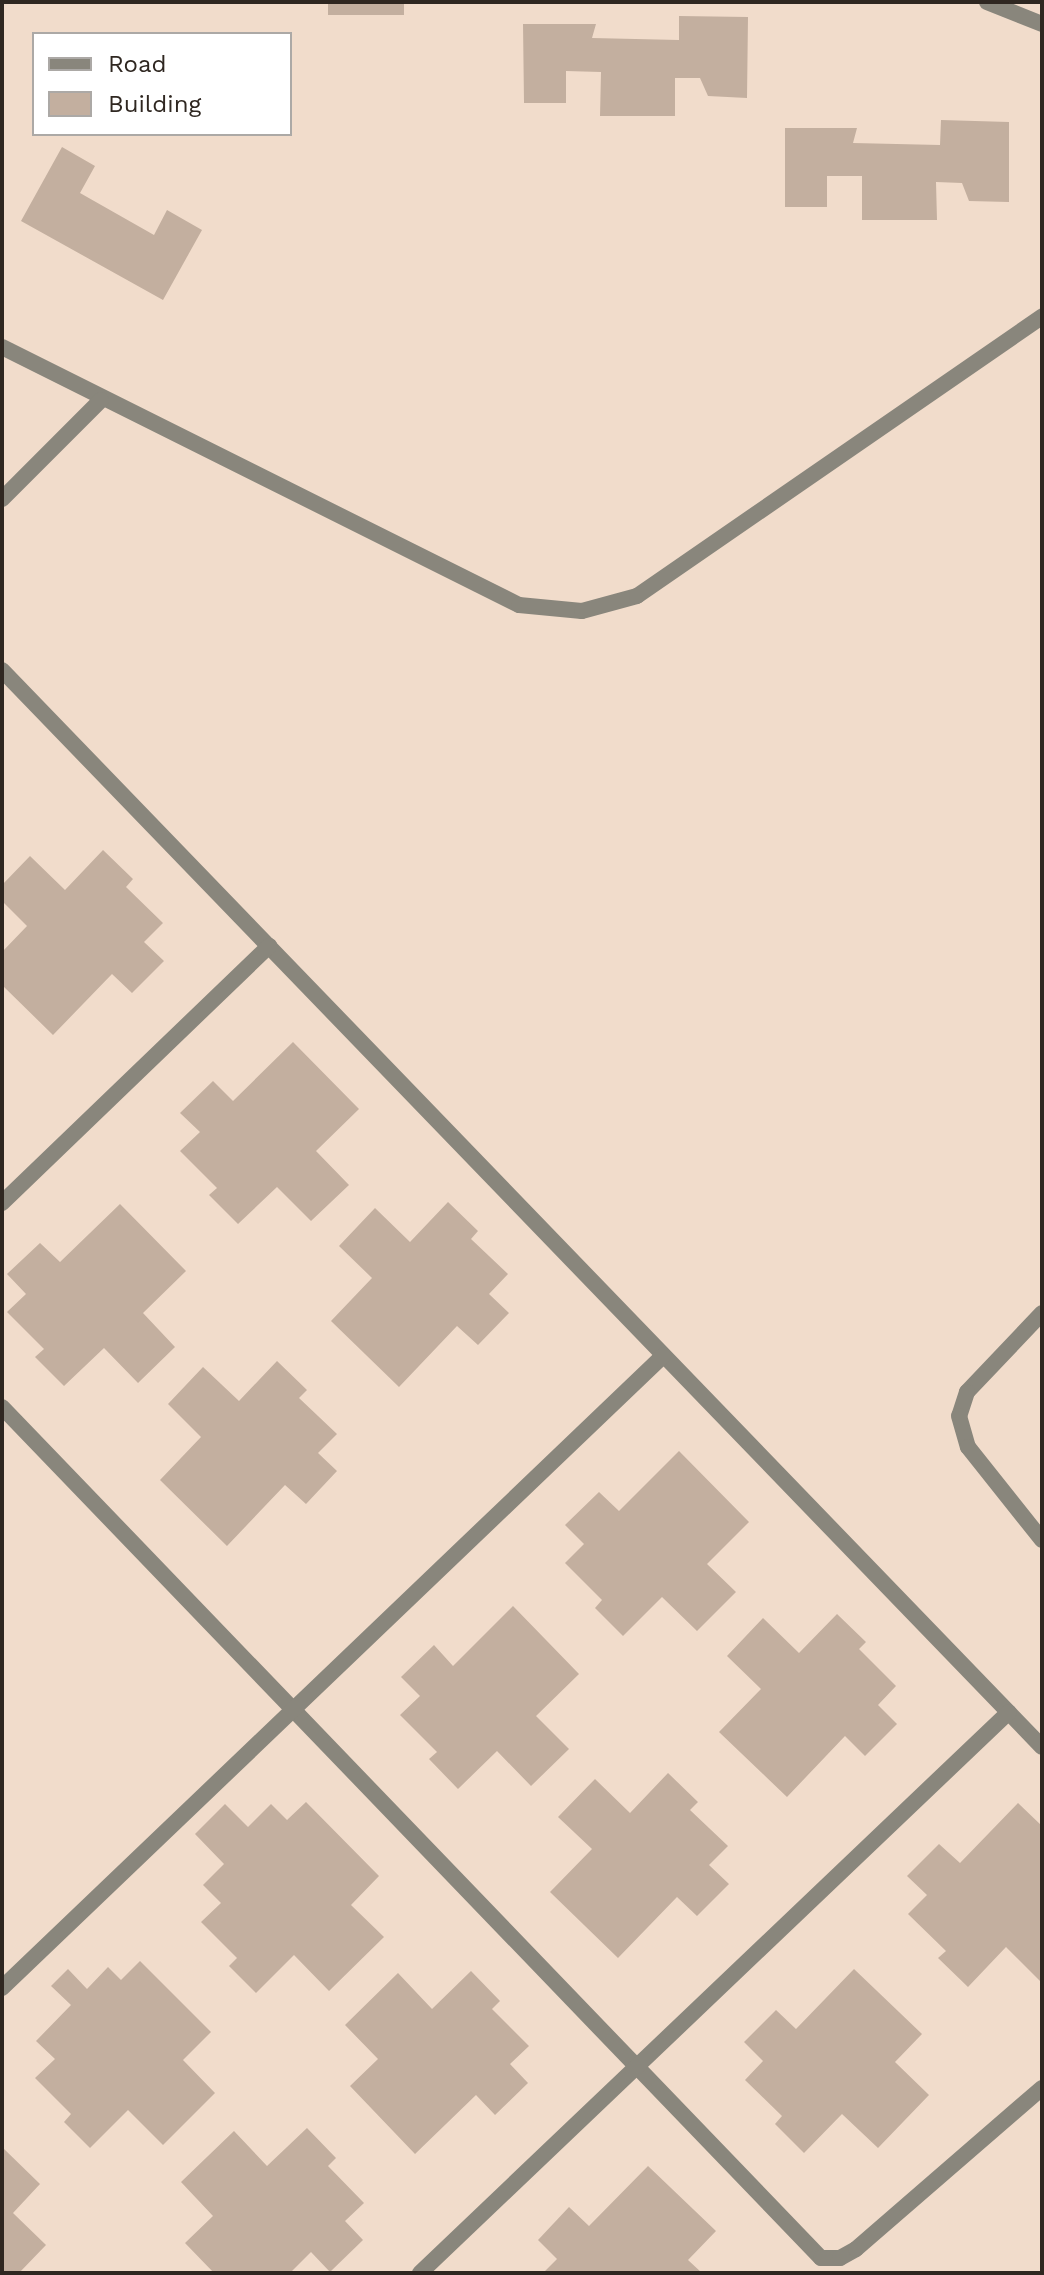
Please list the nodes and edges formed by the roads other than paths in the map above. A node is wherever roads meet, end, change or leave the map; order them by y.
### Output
1 (987, 2) edge
2 (1042, 24) edge
3 (1042, 317) edge
4 (2, 347) edge
5 (101, 400) junction
6 (2, 499) edge
7 (2, 670) edge
8 (269, 946) junction
9 (2, 1203) edge
10 (1042, 1313) edge
11 (663, 1356) junction
12 (2, 1407) edge
13 (1042, 1540) edge
14 (294, 1708) junction
15 (1009, 1712) junction
16 (1042, 1747) edge
17 (2, 1988) edge
18 (634, 2065) junction
19 (1042, 2088) edge
20 (420, 2273) edge

1 - 2 street
3 - 5 street
4 - 5 street
5 - 6 street
7 - 8 street
8 - 9 street
8 - 11 street
10 - 13 street
11 - 14 street
11 - 15 street
12 - 14 street
14 - 17 street
14 - 18 street
15 - 16 street
15 - 18 street
18 - 19 street
18 - 20 street

